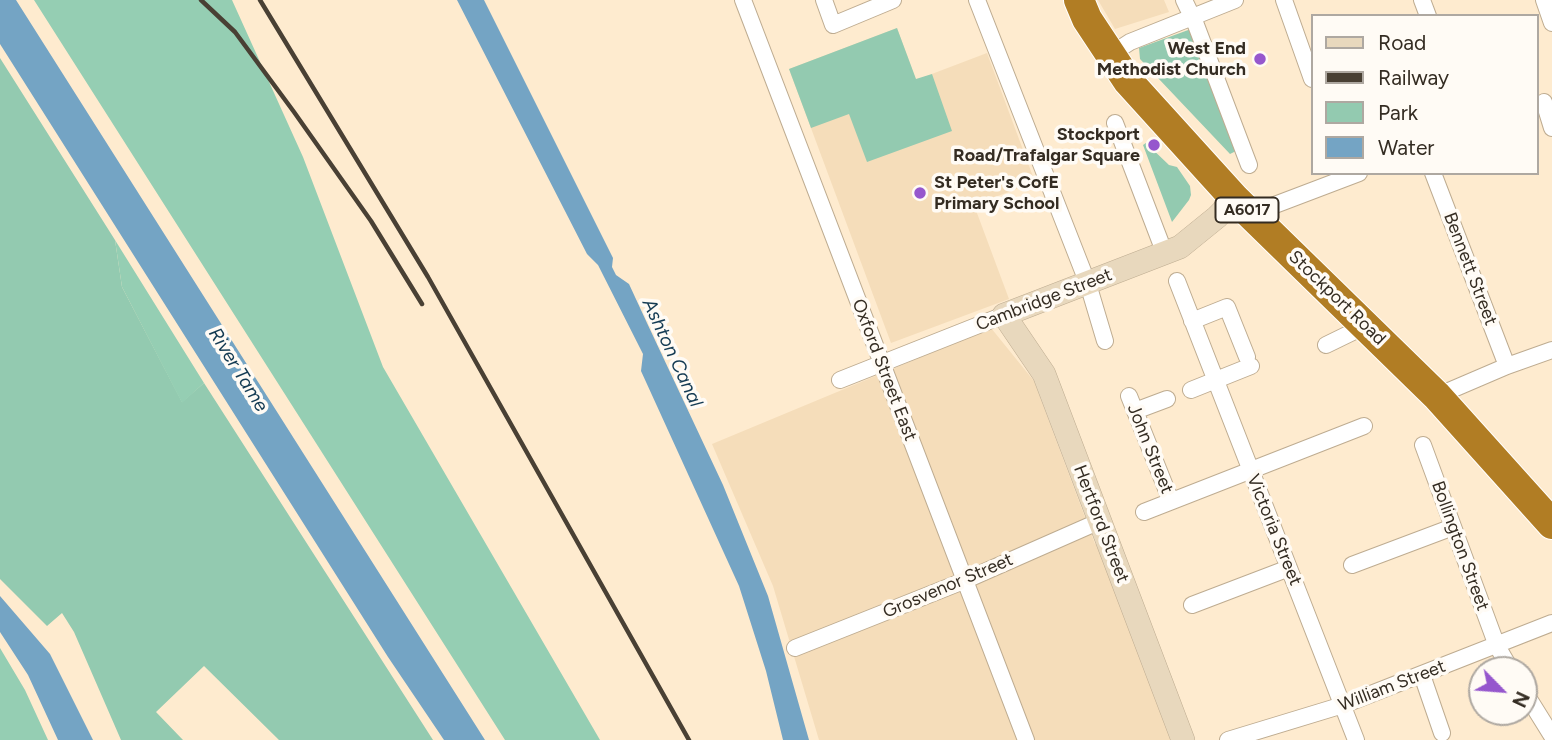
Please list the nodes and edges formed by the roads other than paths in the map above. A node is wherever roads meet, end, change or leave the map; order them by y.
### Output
1 (743, 0) edge
2 (824, 0) edge
3 (893, 0) edge
4 (977, 0) edge
5 (1079, 0) edge
6 (1184, 0) edge
7 (1235, 0) edge
8 (1284, 0) edge
9 (1544, 0) edge
10 (1192, 17) junction
11 (1552, 23) edge
12 (1110, 55) junction
13 (1310, 73) edge
14 (1544, 102) edge
15 (1115, 123) dead end
16 (1552, 128) edge
17 (1249, 165) dead end
18 (1350, 175) edge
19 (1434, 175) edge
20 (1243, 206) junction
21 (1165, 254) junction
22 (1177, 281) dead end
23 (1088, 284) junction
24 (1004, 315) junction
25 (1192, 321) junction
26 (1365, 326) junction
27 (1105, 341) dead end
28 (1326, 345) dead end
29 (1552, 350) edge
30 (880, 362) junction
31 (1507, 366) junction
32 (840, 380) dead end
33 (1215, 380) junction
34 (1191, 390) dead end
35 (1437, 396) junction
36 (1167, 399) dead end
37 (1364, 426) dead end
38 (1423, 445) dead end
39 (1250, 470) junction
40 (1171, 501) junction
41 (1144, 512) dead end
42 (1100, 521) junction
43 (1552, 524) edge
44 (1453, 527) junction
45 (1352, 565) dead end
46 (1289, 568) junction
47 (966, 580) junction
48 (1192, 604) dead end
49 (1552, 624) edge
50 (1497, 646) junction
51 (795, 648) dead end
52 (1503, 656) edge
53 (1422, 675) junction
54 (1343, 705) junction
55 (1538, 714) edge
56 (1442, 733) dead end
57 (1552, 736) edge
58 (1026, 740) edge
59 (1183, 740) edge
60 (1228, 740) edge
61 (1356, 740) edge

1 - 30 street, Oxford Street East
2 - 3 street
4 - 23 street
5 - 12 highway, Stockport Road / A6017
6 - 10 street
7 - 10 street
8 - 13 street
9 - 11 street
10 - 12 street
10 - 17 street
12 - 20 highway, Stockport Road / A6017
14 - 16 street
15 - 21 street
18 - 20 street, Cambridge Street
19 - 31 street, Bennett Street
20 - 21 street, Cambridge Street
20 - 26 highway, Stockport Road / A6017
21 - 23 street, Cambridge Street
22 - 25 street, Victoria Street
23 - 24 street, Cambridge Street
23 - 27 street
24 - 30 street, Cambridge Street
24 - 42 street, Hertford Street
25 - 33 street, Victoria Street
25 - 33 street
26 - 28 street
26 - 35 highway, Stockport Road / A6017
29 - 31 street
30 - 32 street, Cambridge Street
30 - 47 street, Oxford Street East
31 - 35 street
33 - 34 street
33 - 39 street, Victoria Street
35 - 43 highway, Stockport Road / A6017
36 - 40 street, John Street
37 - 39 street
38 - 44 street, Bollington Street
39 - 40 street
39 - 46 street, Victoria Street
40 - 41 street
42 - 47 street, Grosvenor Street
42 - 59 street, Hertford Street
44 - 45 street
44 - 50 street, Bollington Street
46 - 48 street
46 - 54 street, Victoria Street
47 - 51 street, Grosvenor Street
47 - 58 street, Oxford Street East
49 - 50 street, William Street
50 - 52 street, Bollington Street
50 - 53 street, William Street
53 - 54 street, William Street
53 - 56 street
54 - 60 street, William Street
54 - 61 street, Victoria Street
55 - 57 street

